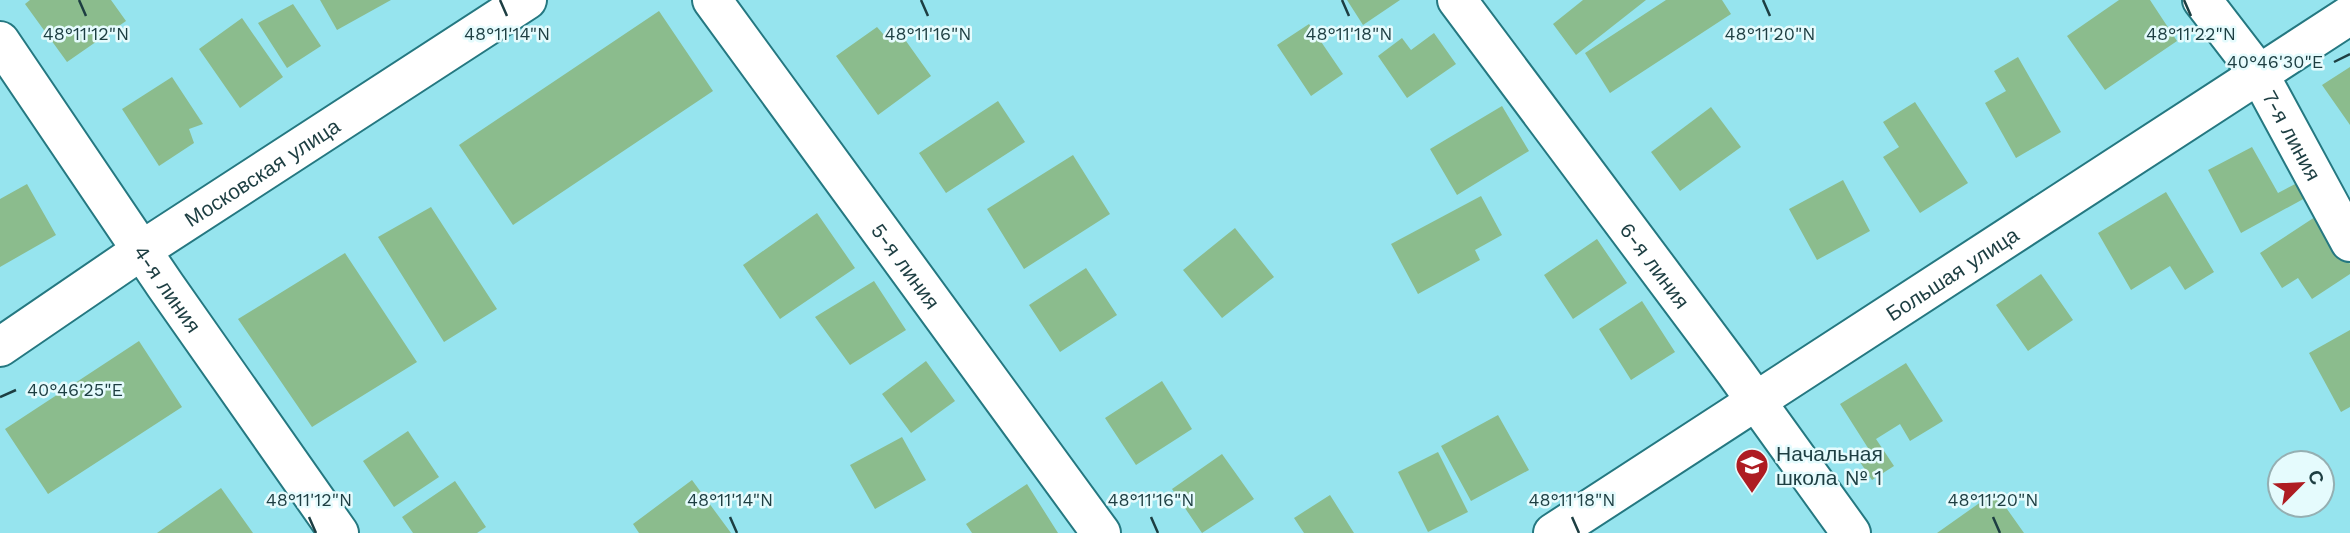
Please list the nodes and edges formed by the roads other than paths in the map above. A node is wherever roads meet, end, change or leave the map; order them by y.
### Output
1 (527, 0) edge
2 (712, 0) edge
3 (1457, 0) edge
4 (2202, 0) edge
5 (2350, 15) edge
6 (0, 41) edge
7 (2259, 74) junction
8 (2350, 242) edge
9 (142, 250) junction
10 (0, 347) edge
11 (1756, 401) junction
12 (339, 533) edge
13 (1101, 533) edge
14 (1553, 533) edge
15 (1851, 533) edge

1 - 9 street, Московская улица
2 - 13 street, 5-я линия
3 - 11 street, 6-я линия
4 - 7 street, 7-я линия
5 - 7 street, Большая улица
6 - 9 street, 4-я линия
7 - 8 street, 7-я линия
7 - 11 street, Большая улица
9 - 10 street, Московская улица
9 - 12 street, 4-я линия
11 - 14 street, Большая улица
11 - 15 street, 6-я линия

